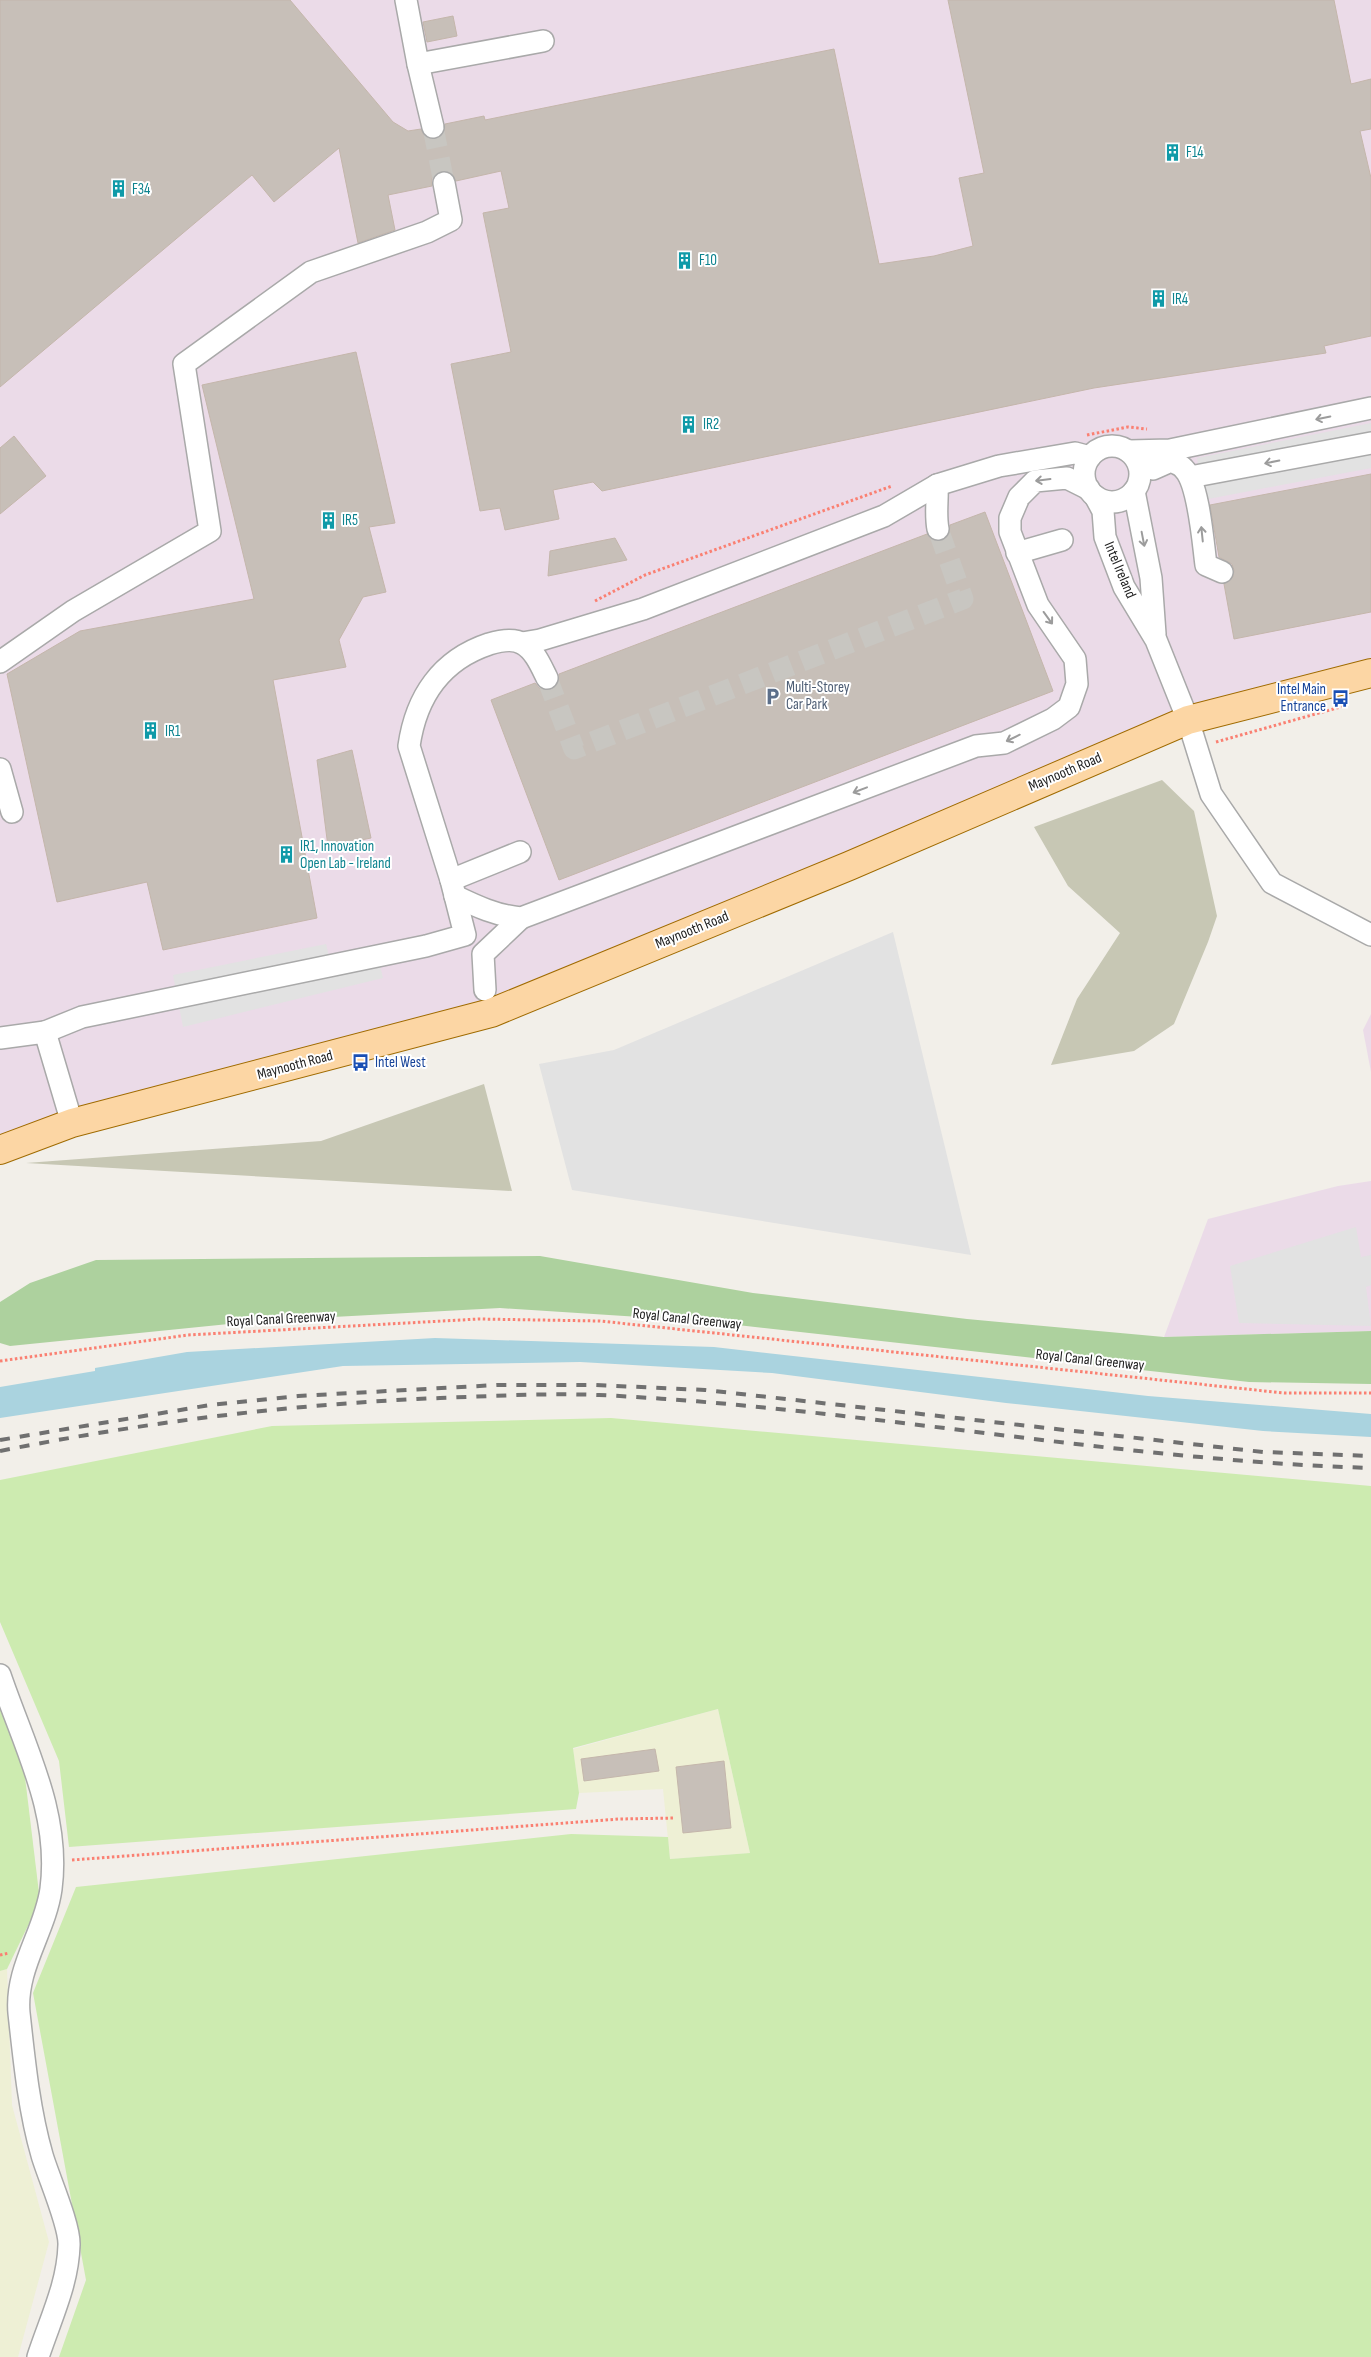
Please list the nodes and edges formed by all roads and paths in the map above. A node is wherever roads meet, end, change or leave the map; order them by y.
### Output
1 (406, 0) edge
2 (543, 41) dead end
3 (418, 64) junction
4 (432, 126) tunnel mouth
5 (444, 183) tunnel mouth
6 (1371, 408) edge
7 (1371, 443) edge
8 (1170, 450) junction
9 (1129, 451) junction
10 (1090, 457) junction
11 (1190, 478) junction
12 (1142, 481) junction
13 (937, 485) junction
14 (1092, 493) junction
15 (938, 529) tunnel mouth
16 (1062, 540) dead end
17 (1017, 553) junction
18 (1222, 572) dead end
19 (1156, 640) junction
20 (522, 643) junction
21 (0, 662) edge
22 (1371, 674) edge
23 (547, 678) tunnel mouth
24 (1188, 720) junction
25 (0, 769) edge
26 (12, 812) dead end
27 (520, 852) dead end
28 (453, 888) junction
29 (521, 918) junction
30 (465, 934) junction
31 (1371, 935) edge
32 (45, 1032) junction
33 (0, 1038) edge
34 (72, 1123) junction
35 (0, 1150) edge
36 (0, 1361) edge
37 (1371, 1393) edge
38 (0, 1675) edge
39 (675, 1818) dead end
40 (54, 1862) junction
41 (38, 2357) edge

1 - 3 street
2 - 3 street
3 - 4 street
5 - 21 street
6 -> 8 street
7 -> 11 street
8 - 9 street
8 - 12 street
9 - 10 street
9 - 12 street
10 - 13 street
10 - 14 street
11 - 12 street
18 -> 11 street
12 - 14 street
12 -> 19 street, Intel Ireland
13 - 15 street
13 - 20 street
14 -> 17 street
14 - 19 street, Intel Ireland
16 - 17 street
17 -> 29 street
19 - 24 street, Intel Ireland
20 - 23 street
20 - 28 street
22 - 24 main road, Maynooth Road
24 - 31 street, Intel Ireland
24 - 34 main road, Maynooth Road
25 - 26 street
27 - 28 street
28 - 29 street
28 - 30 street
29 - 30 street
30 - 32 street
32 - 33 street
32 - 34 street
34 - 35 main road, Maynooth Road
36 - 37 path, Royal Canal Greenway
38 - 40 street
39 - 40 path
40 - 41 street

